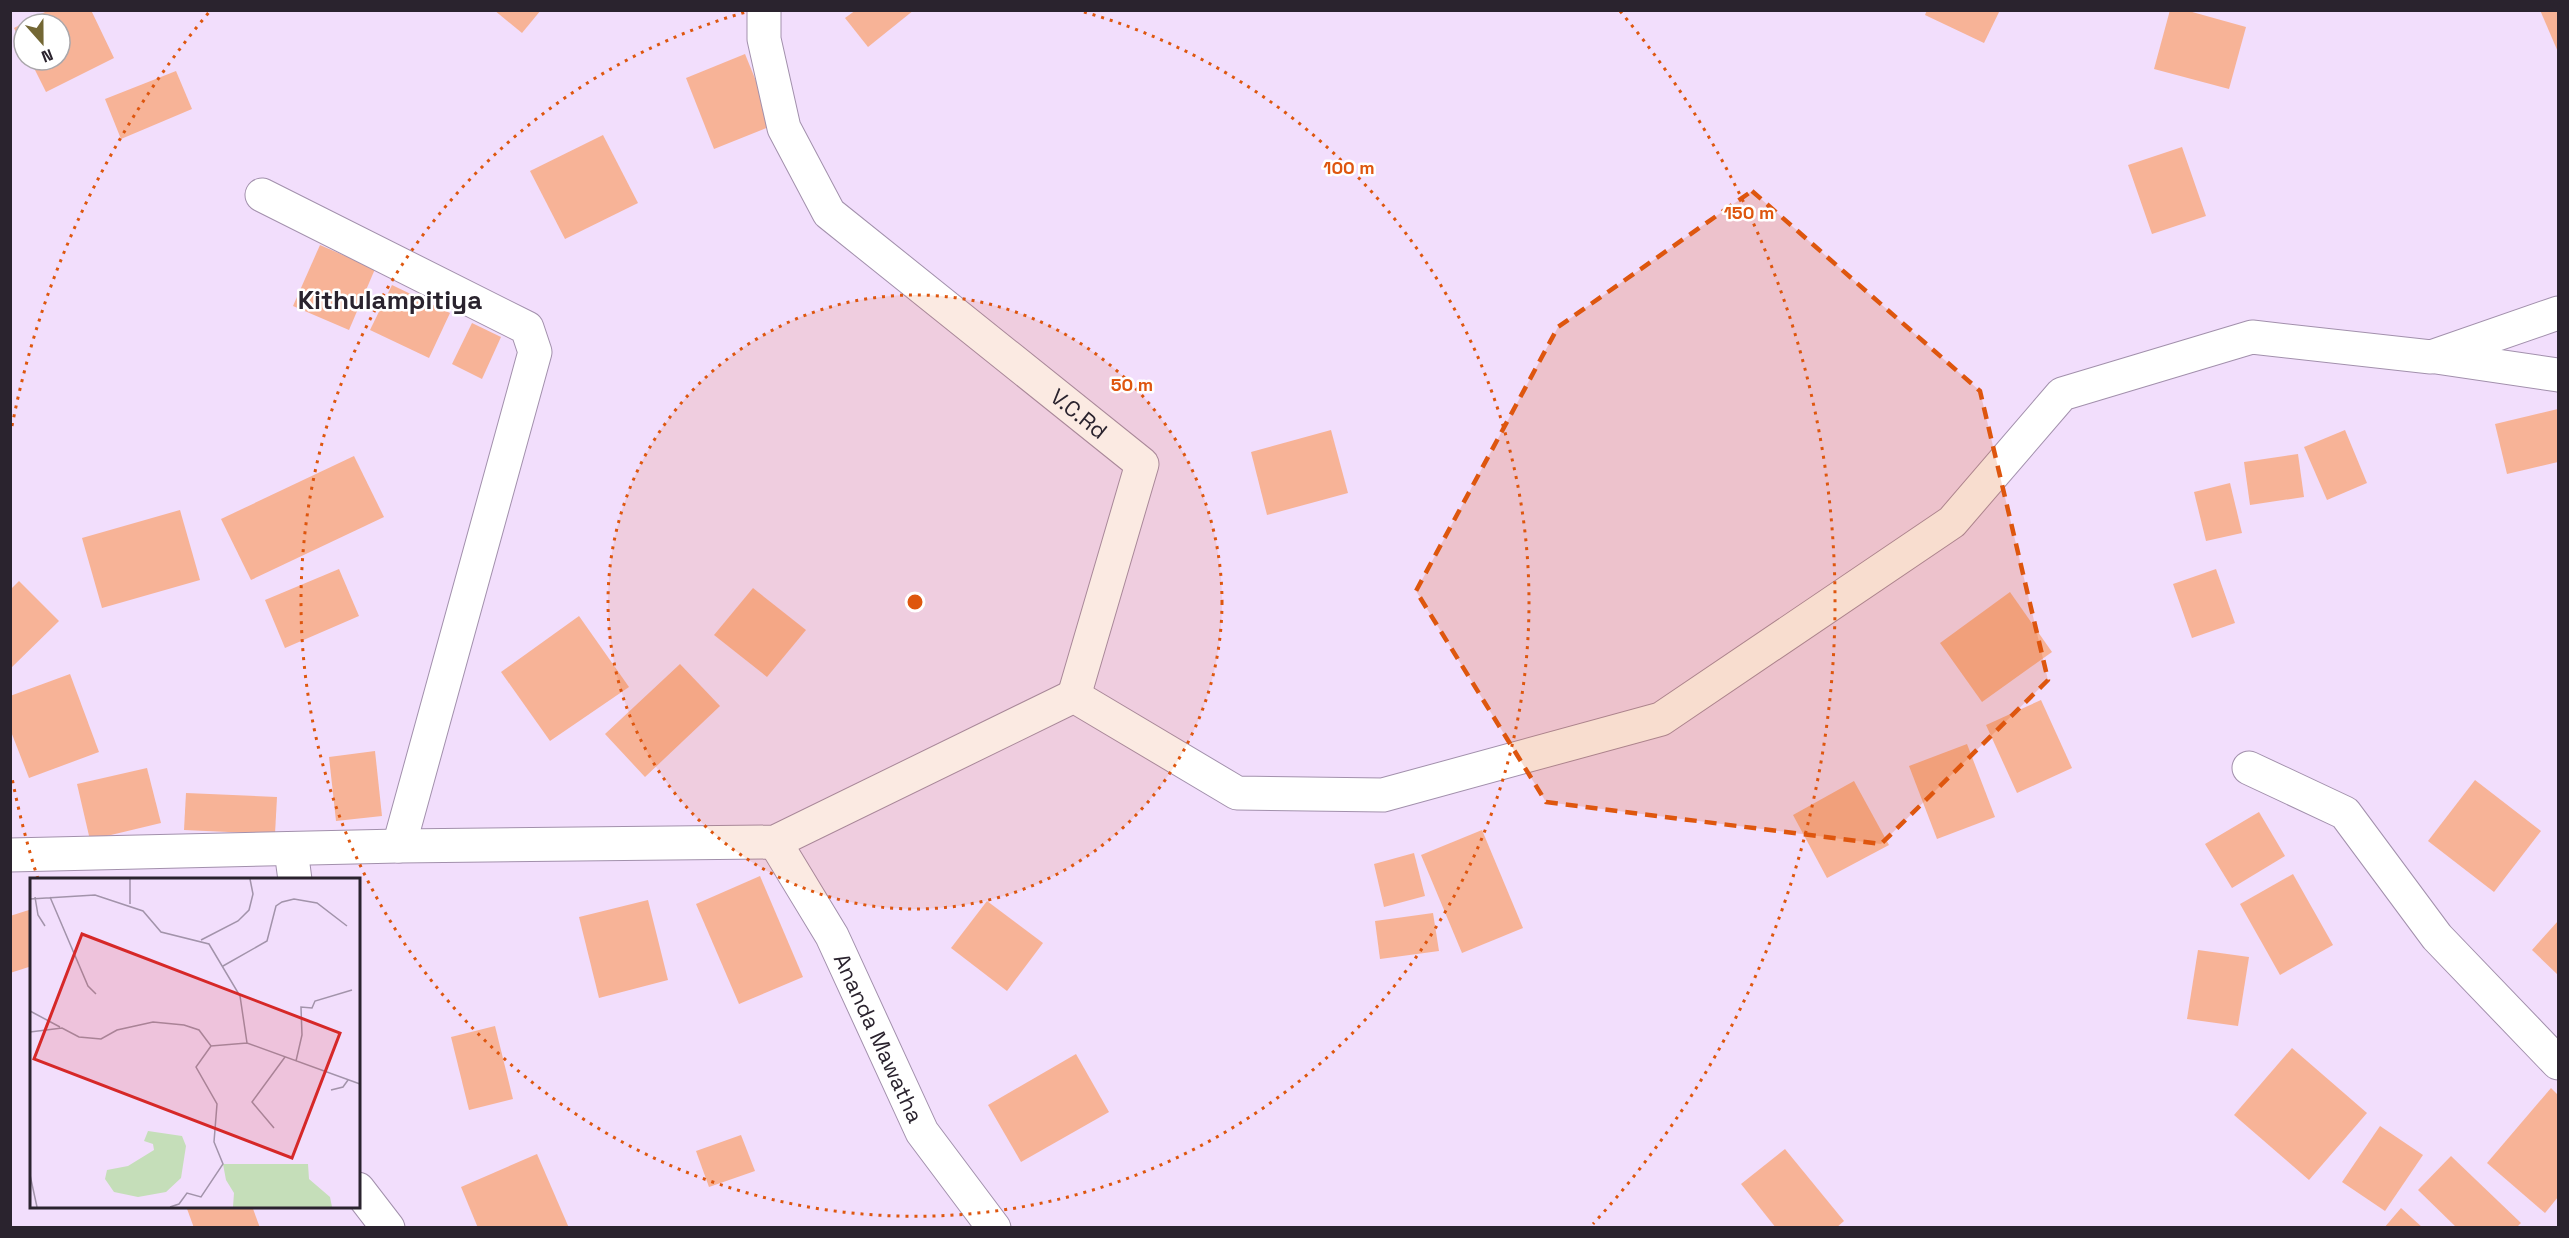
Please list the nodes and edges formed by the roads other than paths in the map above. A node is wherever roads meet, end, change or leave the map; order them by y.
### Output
1 (764, 10) edge
2 (261, 195) dead end
3 (2559, 313) edge
4 (2431, 357) junction
5 (2559, 375) edge
6 (1074, 696) junction
7 (2249, 768) dead end
8 (775, 842) junction
9 (399, 846) junction
10 (10, 855) edge
11 (293, 865) edge
12 (2559, 1063) edge
13 (360, 1192) edge
14 (388, 1227) edge
15 (994, 1227) edge

1 - 6 street, V.C.Rd
2 - 9 street
3 - 4 street
4 - 5 street
4 - 6 street
6 - 8 street
7 - 12 street
8 - 9 street
8 - 15 street, Ananda Mawatha
9 - 11 street
10 - 11 street
13 - 14 street

